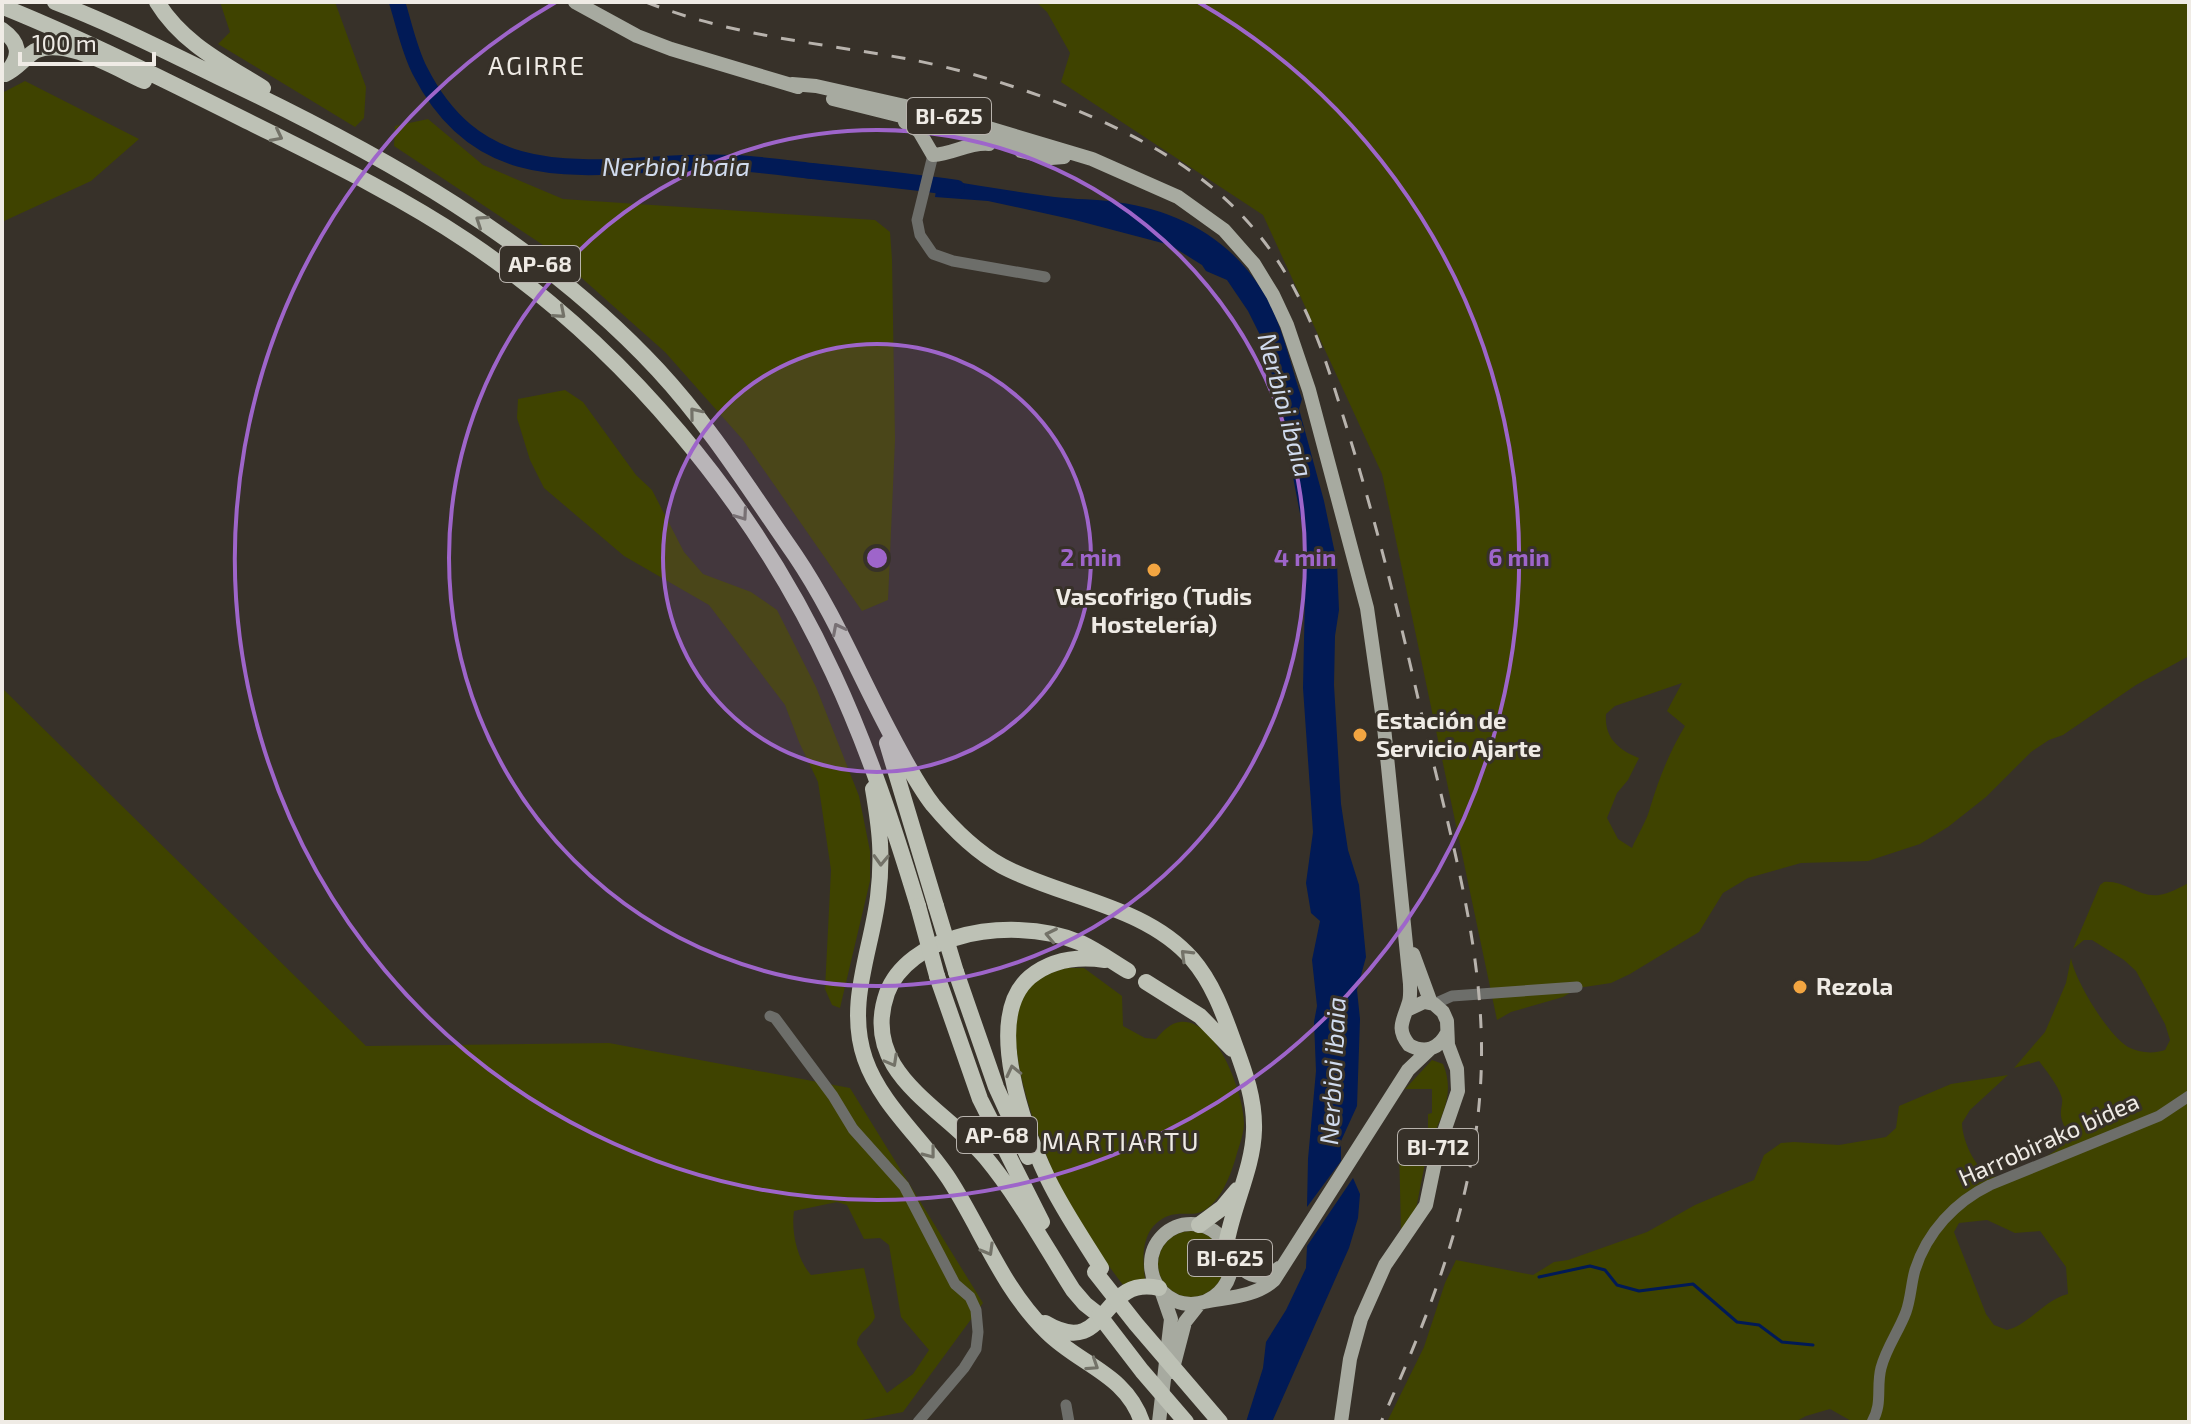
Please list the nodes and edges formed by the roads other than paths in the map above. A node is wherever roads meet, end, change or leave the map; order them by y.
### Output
1 (55, 2) edge
2 (157, 2) edge
3 (575, 2) edge
4 (6, 8) dead end
5 (2, 30) edge
6 (792, 84) junction
7 (881, 99) junction
8 (837, 100) junction
9 (207, 101) junction
10 (318, 124) junction
11 (944, 126) junction
12 (1028, 138) junction
13 (931, 150) junction
14 (949, 152) junction
15 (1064, 157) junction
16 (1101, 164) junction
17 (1045, 277) dead end
18 (872, 700) junction
19 (867, 756) junction
20 (1404, 918) junction
21 (1146, 982) dead end
22 (1577, 987) dead end
23 (1462, 995) junction
24 (1432, 1004) junction
25 (1407, 1010) junction
26 (770, 1016) dead end
27 (1445, 1016) junction
28 (1447, 1033) junction
29 (1402, 1036) junction
30 (1431, 1049) junction
31 (1454, 1058) junction
32 (1240, 1060) junction
33 (1395, 1092) junction
34 (2189, 1096) edge
35 (1241, 1185) junction
36 (1199, 1225) junction
37 (1228, 1251) junction
38 (1287, 1259) junction
39 (1098, 1270) junction
40 (1076, 1287) junction
41 (1160, 1289) junction
42 (1202, 1302) junction
43 (1033, 1317) junction
44 (1066, 1405) dead end
45 (1161, 1414) edge
46 (918, 1422) edge
47 (1069, 1422) edge
48 (1142, 1422) edge
49 (1186, 1422) edge
50 (1220, 1422) edge
51 (1341, 1422) edge
52 (1872, 1422) edge

1 - 10 highway, AP-68
2 - 10 highway
3 - 6 main road, BI-625
4 - 9 highway, AP-68
5 - 9 highway
6 - 7 main road, BI-625
6 - 8 main road
7 - 11 main road
7 - 12 main road, BI-625
8 - 11 main road
8 - 13 main road
9 -> 19 highway, AP-68
18 -> 10 highway, AP-68
11 - 12 main road
11 - 13 main road
11 - 14 main road
11 - 15 main road
12 - 16 main road, BI-625
13 - 14 main road
13 - 17 street
14 - 15 main road
15 - 16 main road
16 - 20 main road, BI-625
32 -> 18 highway
18 - 39 highway, AP-68, bridge
19 - 40 highway, AP-68, bridge
19 -> 43 highway
20 - 24 main road, BI-625
20 - 25 main road, BI-625
21 - 32 highway
22 - 23 street
23 - 24 street
23 - 27 street
24 - 25 main road
24 - 27 main road
25 - 29 main road
26 - 46 street
27 - 28 main road
28 - 30 main road
28 - 31 main road
29 - 30 main road
29 - 33 main road, BI-625
30 - 31 main road
30 - 33 main road, BI-625
31 - 51 main road, BI-712
32 - 35 highway
33 - 38 main road, BI-625
34 - 52 street, Harrobirako bidea
35 - 36 highway
35 - 37 highway
36 - 37 main road, BI-625
36 - 41 main road, BI-625
37 - 38 main road, BI-625
37 - 42 main road, BI-625
38 - 42 main road, BI-625
39 -> 40 highway
39 - 50 highway, bridge
40 - 49 highway, AP-68, bridge
41 - 42 main road, BI-625
41 - 43 highway
41 - 45 main road, BI-625
42 - 45 main road, BI-625
43 -> 48 highway
44 - 47 street

